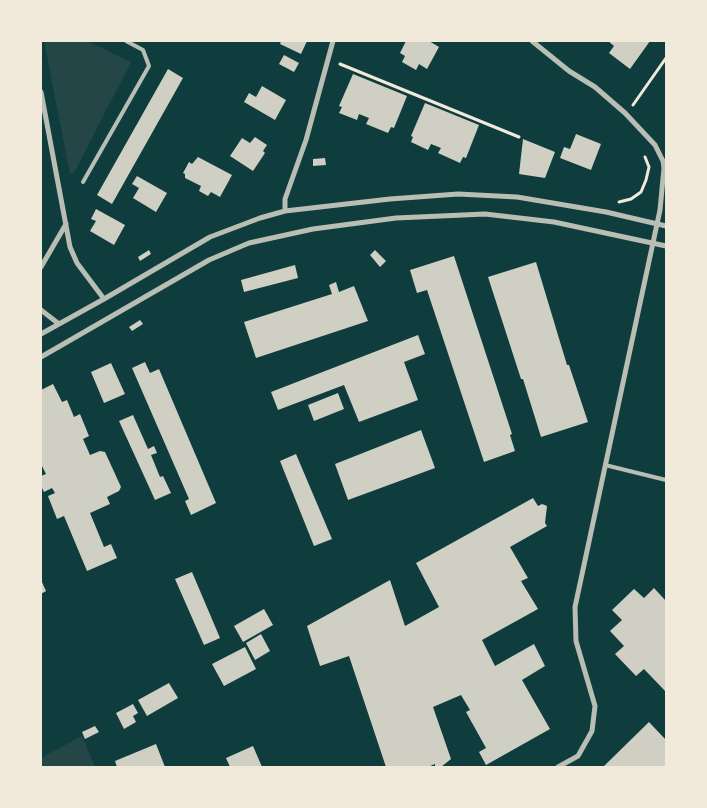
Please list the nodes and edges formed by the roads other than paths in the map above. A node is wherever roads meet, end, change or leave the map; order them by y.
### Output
1 (126, 41) edge
2 (333, 41) edge
3 (532, 41) edge
4 (41, 92) edge
5 (665, 168) edge
6 (83, 182) dead end
7 (285, 212) junction
8 (67, 224) junction
9 (656, 224) junction
10 (666, 226) edge
11 (652, 243) junction
12 (666, 246) edge
13 (41, 267) edge
14 (104, 299) junction
15 (41, 310) edge
16 (59, 324) junction
17 (41, 334) edge
18 (41, 357) edge
19 (605, 465) junction
20 (666, 480) edge
21 (558, 767) edge

1 - 6 lane
2 - 7 street
3 - 5 street
4 - 8 street
5 - 9 street
7 - 9 street
7 - 14 street
8 - 13 street
8 - 14 street
9 - 10 street
9 - 11 street
11 - 12 street
11 - 18 street
11 - 19 street
14 - 16 street
15 - 16 street
16 - 17 street
19 - 20 lane
19 - 21 street

